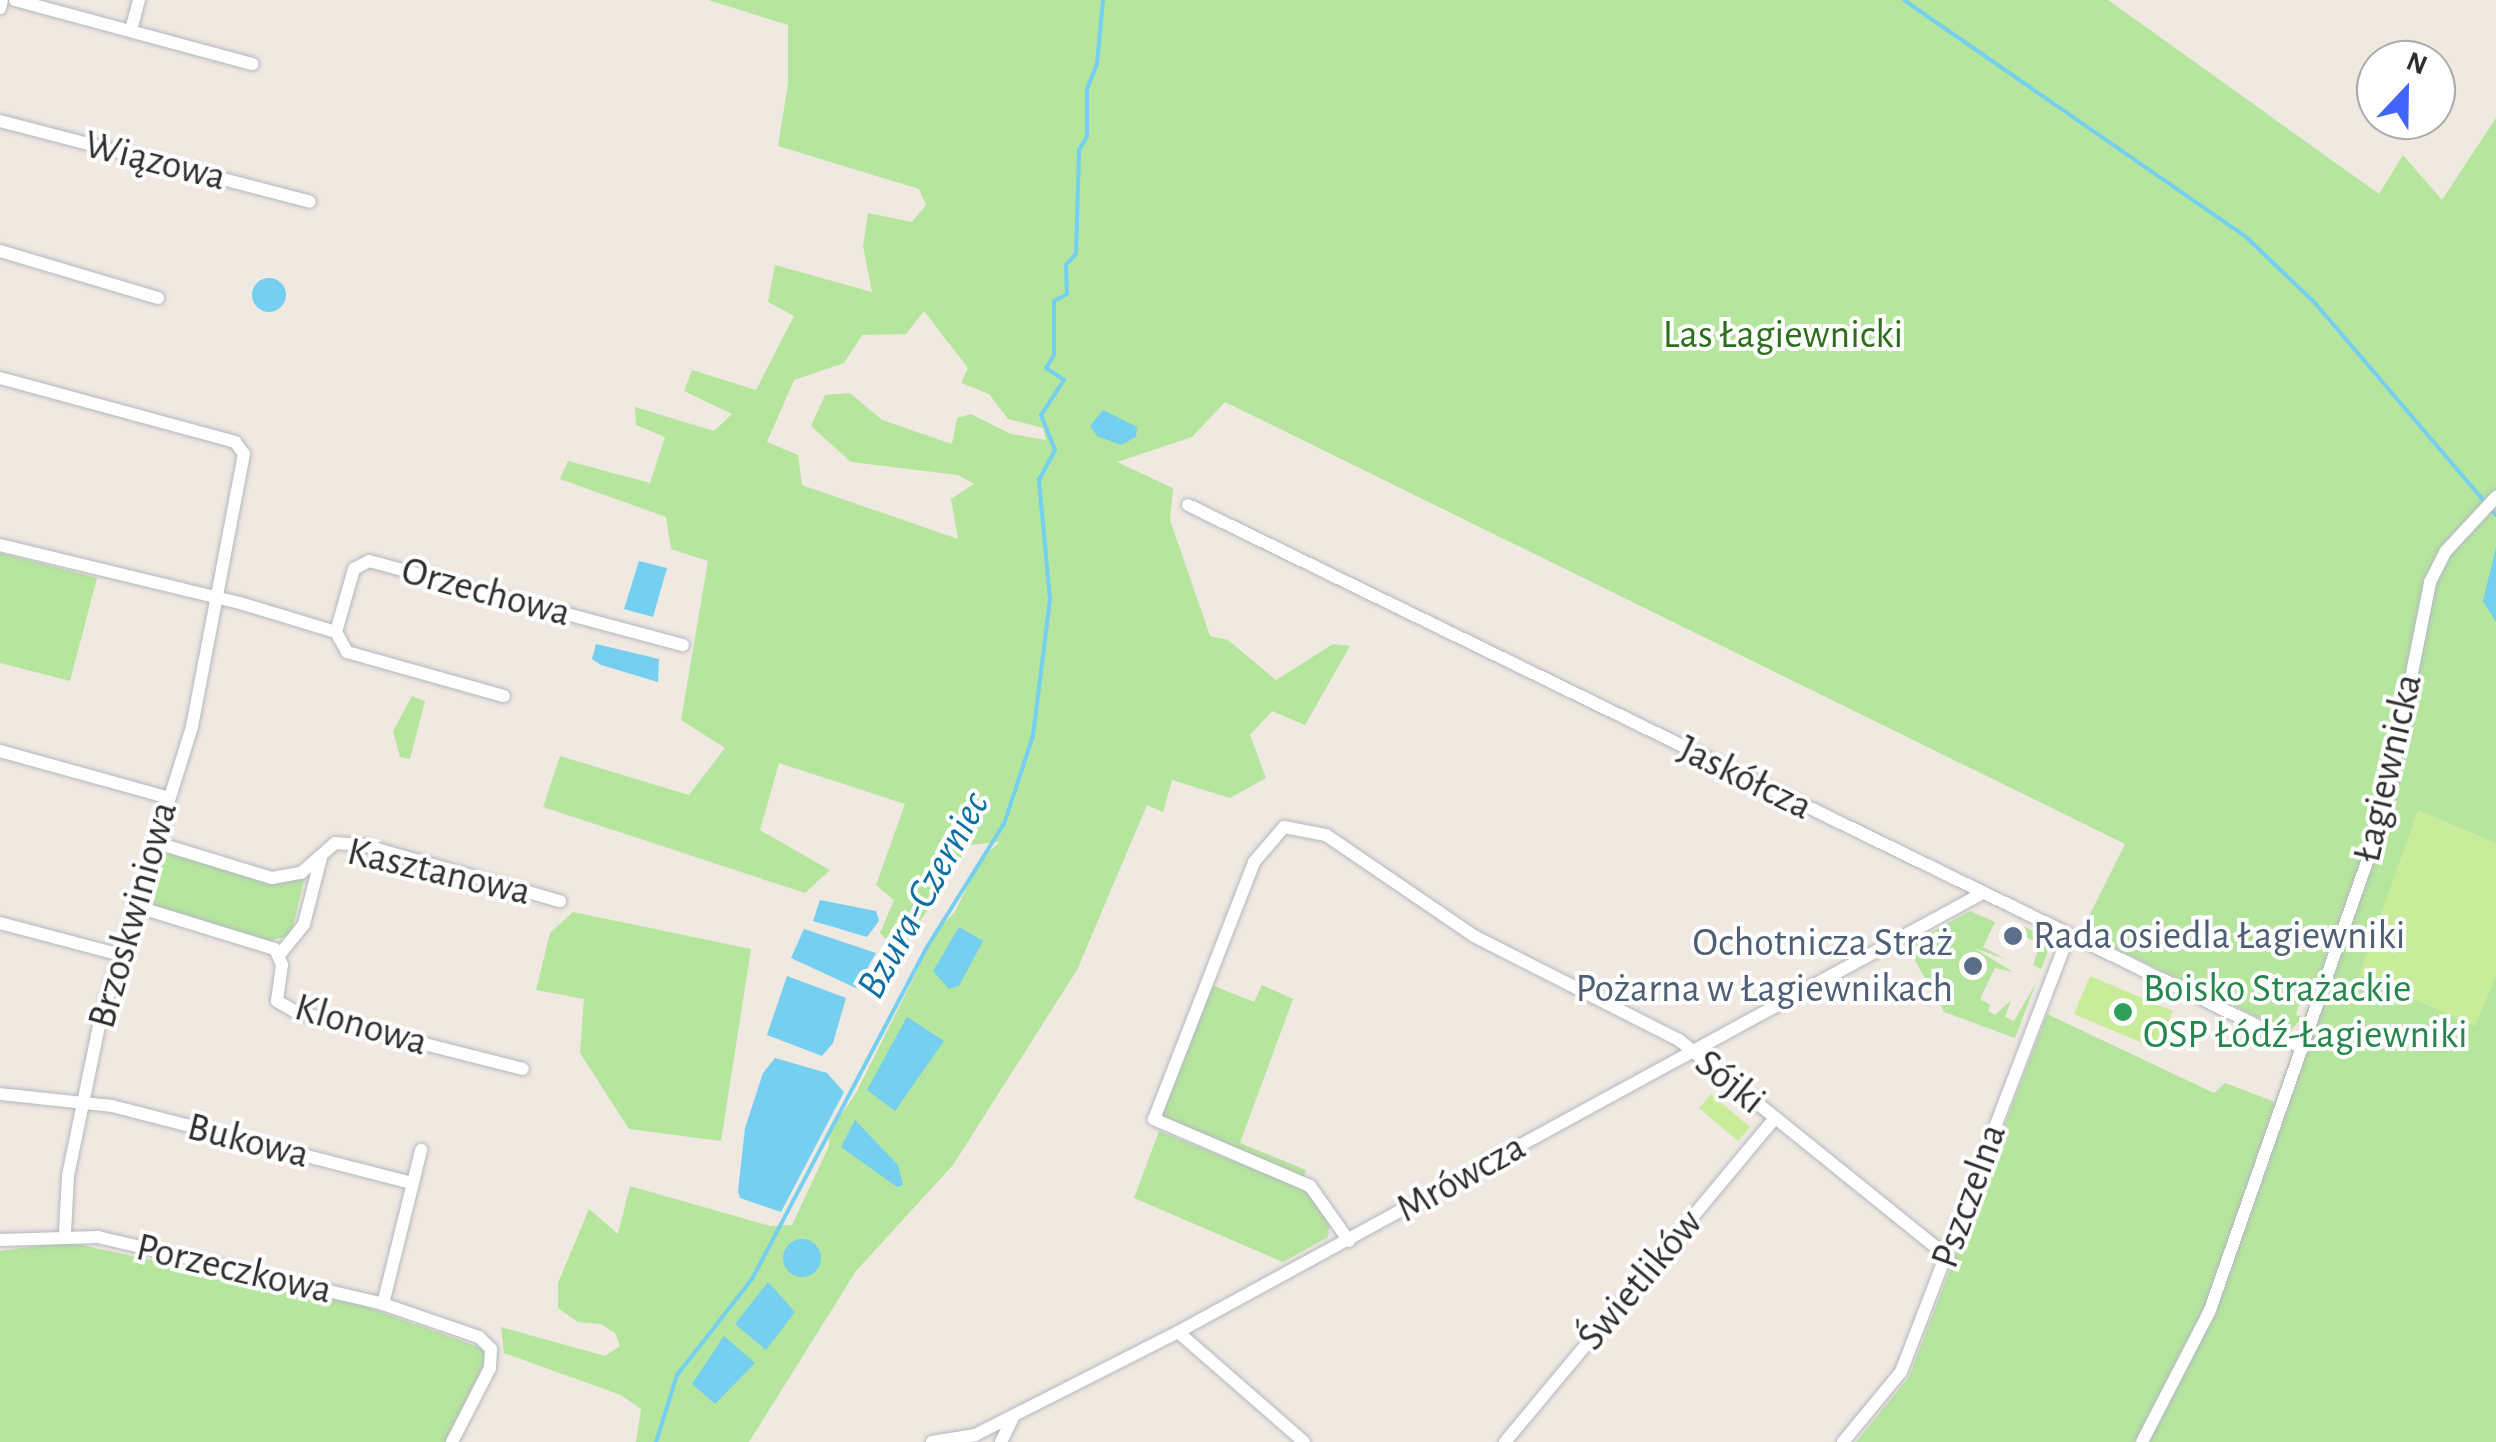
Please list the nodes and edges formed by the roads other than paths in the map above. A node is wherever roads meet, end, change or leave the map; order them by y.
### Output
1 (2, 0) edge
2 (15, 0) edge
3 (139, 0) edge
4 (0, 8) edge
5 (131, 30) junction
6 (253, 64) dead end
7 (0, 121) edge
8 (310, 202) dead end
9 (0, 251) edge
10 (158, 298) dead end
11 (0, 378) edge
12 (2496, 497) edge
13 (1188, 505) dead end
14 (0, 546) edge
15 (213, 600) junction
16 (336, 632) junction
17 (683, 645) dead end
18 (504, 696) dead end
19 (0, 752) edge
20 (166, 797) junction
21 (154, 842) junction
22 (322, 855) junction
23 (1981, 894) junction
24 (560, 901) dead end
25 (135, 906) junction
26 (0, 922) edge
27 (2069, 936) junction
28 (280, 954) junction
29 (121, 955) junction
30 (2304, 1048) junction
31 (1692, 1050) junction
32 (522, 1069) dead end
33 (0, 1094) edge
34 (86, 1104) junction
35 (1774, 1118) junction
36 (421, 1150) dead end
37 (410, 1182) junction
38 (65, 1233) junction
39 (0, 1240) edge
40 (1348, 1241) junction
41 (1948, 1256) junction
42 (383, 1304) junction
43 (1178, 1332) junction
44 (1013, 1417) junction
45 (973, 1439) edge
46 (452, 1442) edge
47 (932, 1442) edge
48 (1000, 1442) edge
49 (1304, 1442) edge
50 (1505, 1442) edge
51 (1844, 1442) edge
52 (2142, 1442) edge

1 - 4 street
2 - 5 street
3 - 5 street
5 - 6 street
7 - 8 street, Wiązowa
9 - 10 street
11 - 15 street, Brzoskwiniowa
12 - 30 street, Łagiewnicka
13 - 23 street, Jaskółcza
14 - 15 street
15 - 16 street
15 - 20 street, Brzoskwiniowa
16 - 17 street, Orzechowa
16 - 18 street
19 - 20 street
20 - 21 street, Brzoskwiniowa
21 - 22 street, Kasztanowa
21 - 25 street, Brzoskwiniowa
22 - 24 street, Kasztanowa
22 - 28 street
23 - 27 street, Jaskółcza
23 - 31 street, Mrówcza
25 - 28 street, Klonowa
25 - 29 street, Brzoskwiniowa
26 - 29 street
27 - 30 street, Jaskółcza
27 - 41 street, Pszczelna
28 - 32 street, Klonowa
29 - 34 street, Brzoskwiniowa
30 - 52 street, Łagiewnicka
31 - 35 street, Sójki
31 - 40 street, Mrówcza
31 - 40 street, Sójki
33 - 34 street, Bukowa
34 - 37 street, Bukowa
34 - 38 street, Brzoskwiniowa
35 - 41 street, Sójki
35 - 50 street, Świetlików
36 - 37 street
37 - 42 street
38 - 39 street, Porzeczkowa
38 - 42 street, Porzeczkowa
40 - 43 street, Mrówcza
41 - 51 street, Pszczelna
42 - 46 street, Porzeczkowa
43 - 44 street, Mrówcza
43 - 49 street
44 - 45 street, Mrówcza
44 - 48 street
45 - 47 street, Mrówcza

